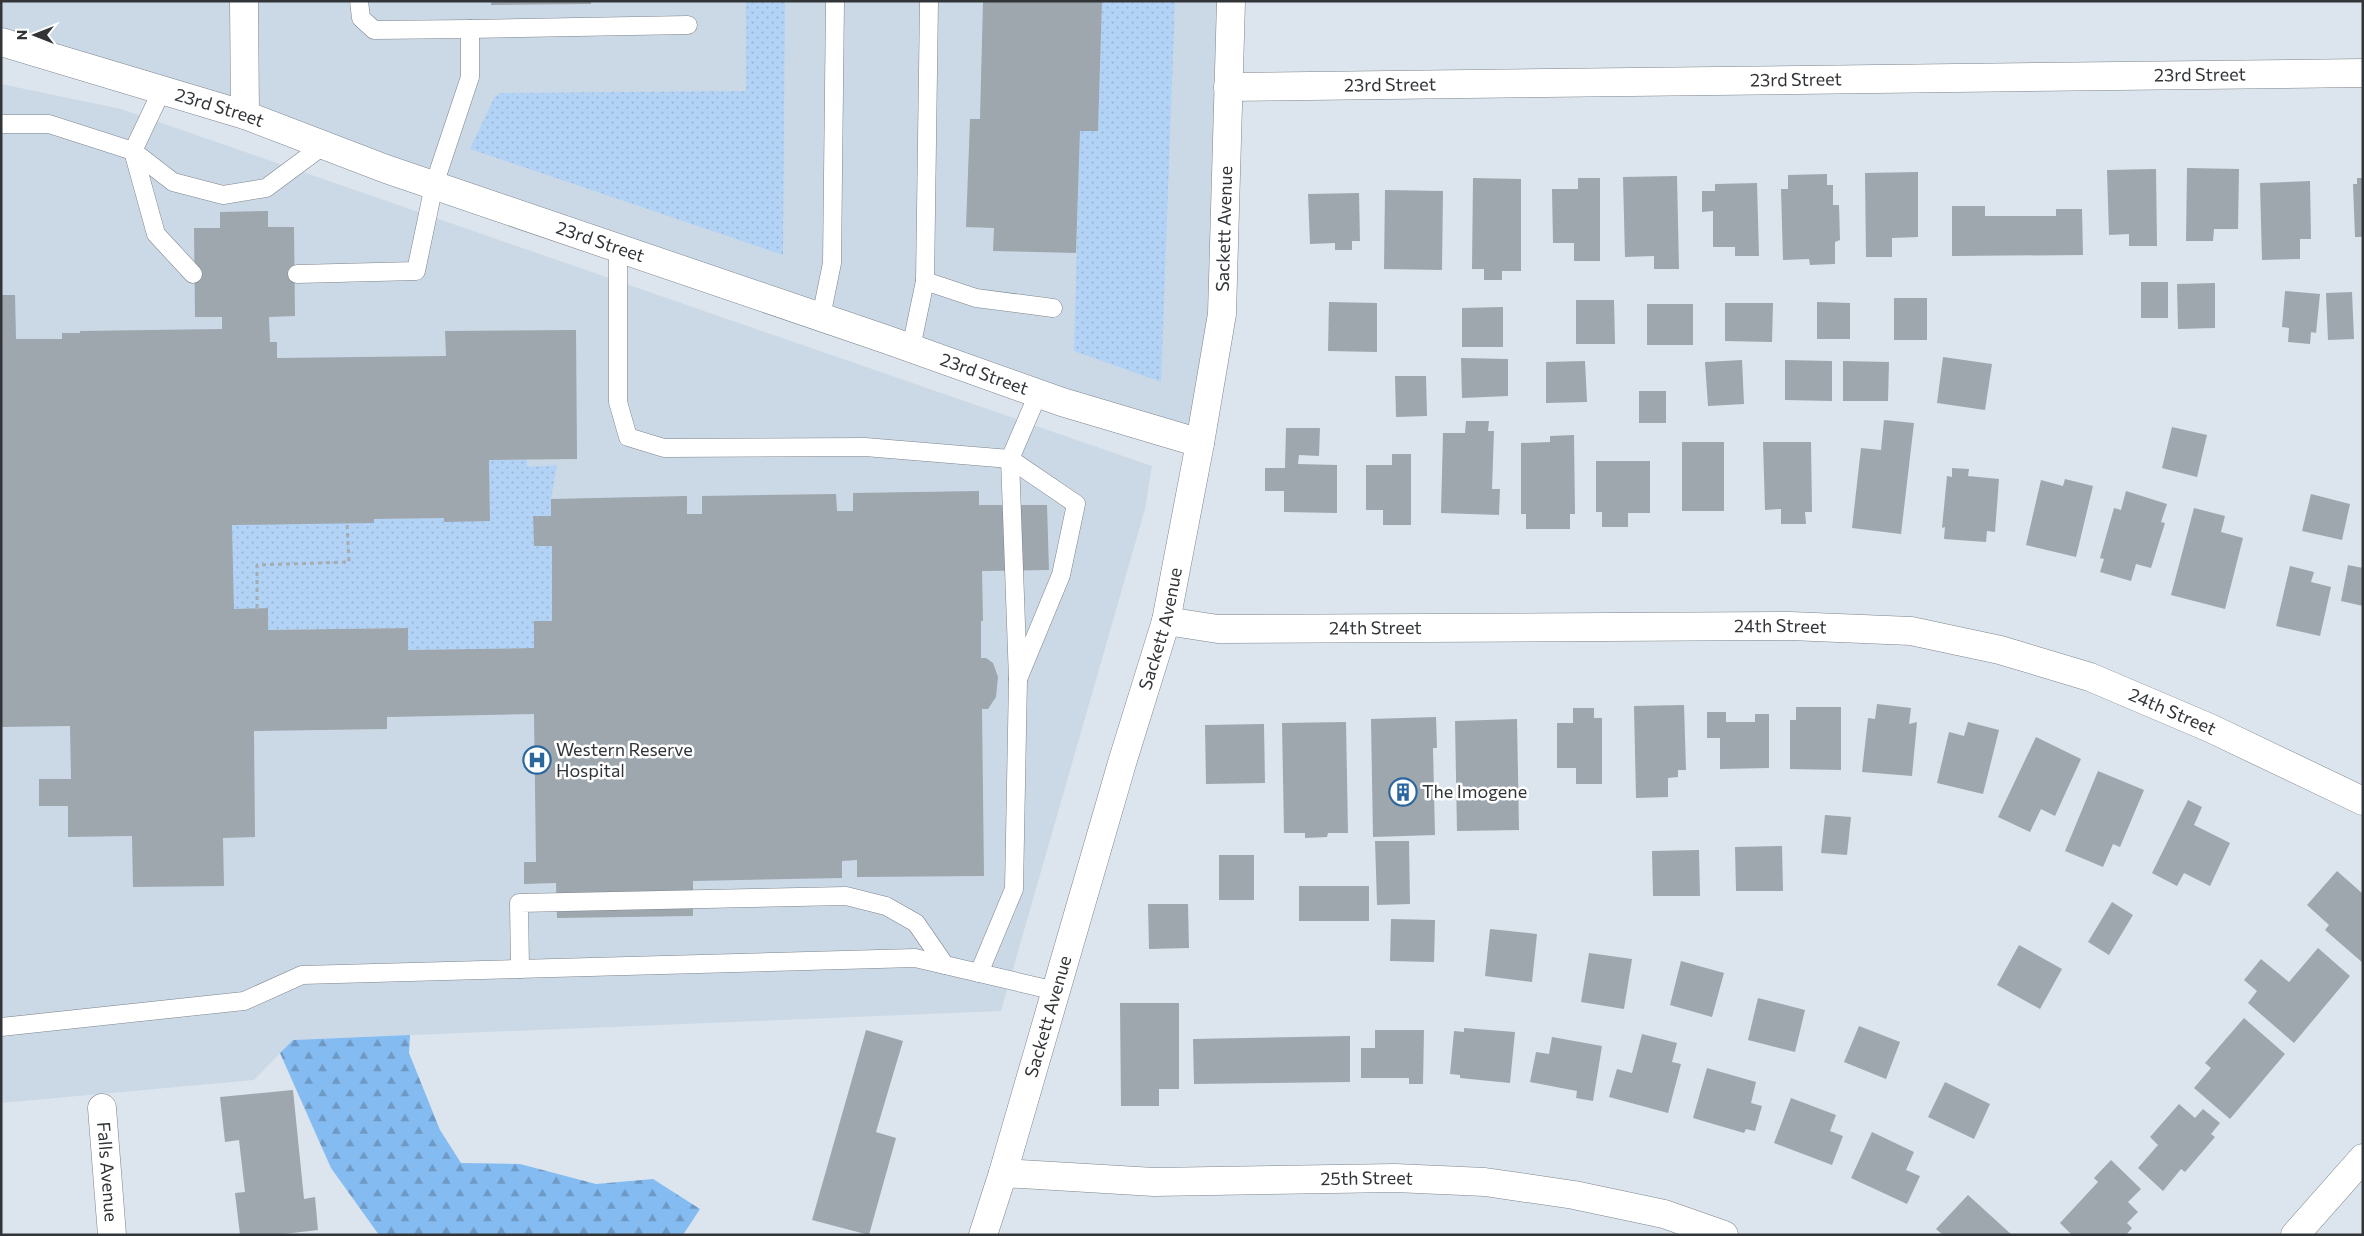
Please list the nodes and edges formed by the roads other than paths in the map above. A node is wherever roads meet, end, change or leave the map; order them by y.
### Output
1 (244, 1) edge
2 (359, 1) edge
3 (835, 1) edge
4 (929, 1) edge
5 (1231, 1) edge
6 (688, 25) dead end
7 (470, 29) junction
8 (1, 42) edge
9 (2363, 73) edge
10 (1228, 87) junction
11 (162, 90) junction
12 (245, 115) junction
13 (1, 124) edge
14 (324, 145) junction
15 (133, 151) junction
16 (434, 185) junction
17 (618, 248) junction
18 (193, 274) dead end
19 (297, 274) dead end
20 (925, 281) junction
21 (1053, 308) dead end
22 (821, 317) junction
23 (910, 348) junction
24 (1038, 394) junction
25 (1200, 443) junction
26 (1010, 459) junction
27 (1166, 621) junction
28 (1018, 680) junction
29 (2363, 801) edge
30 (945, 965) junction
31 (520, 969) junction
32 (979, 973) junction
33 (1056, 991) junction
34 (1, 1027) edge
35 (102, 1108) dead end
36 (2363, 1158) edge
37 (1003, 1173) junction
38 (112, 1235) edge
39 (983, 1235) edge
40 (1724, 1235) edge
41 (2295, 1235) edge

1 - 12 street
2 - 7 lane
3 - 22 lane
4 - 20 lane
5 - 10 street, Sackett Avenue
6 - 7 lane
7 - 16 lane
8 - 11 street, 23rd Street
9 - 10 street, 23rd Street
10 - 25 street, Sackett Avenue
11 - 12 street, 23rd Street
11 - 15 lane
12 - 14 street, 23rd Street
13 - 15 lane
14 - 15 lane
14 - 16 street, 23rd Street
15 - 18 lane
16 - 17 street, 23rd Street
16 - 19 lane
17 - 22 street, 23rd Street
17 - 26 lane
20 - 21 lane
20 - 23 lane
22 - 23 street, 23rd Street
23 - 24 street, 23rd Street
24 - 25 street, 23rd Street
24 - 26 lane
25 - 27 street, Sackett Avenue
26 - 28 lane
26 - 28 lane
27 - 29 street, 24th Street
27 - 33 street, Sackett Avenue
28 - 32 lane
30 - 31 lane
30 - 31 lane
30 - 32 lane
31 - 34 lane
32 - 33 lane
33 - 37 street, Sackett Avenue
35 - 38 street, Falls Avenue
36 - 41 street
37 - 39 street, Sackett Avenue
37 - 40 street, 25th Street

